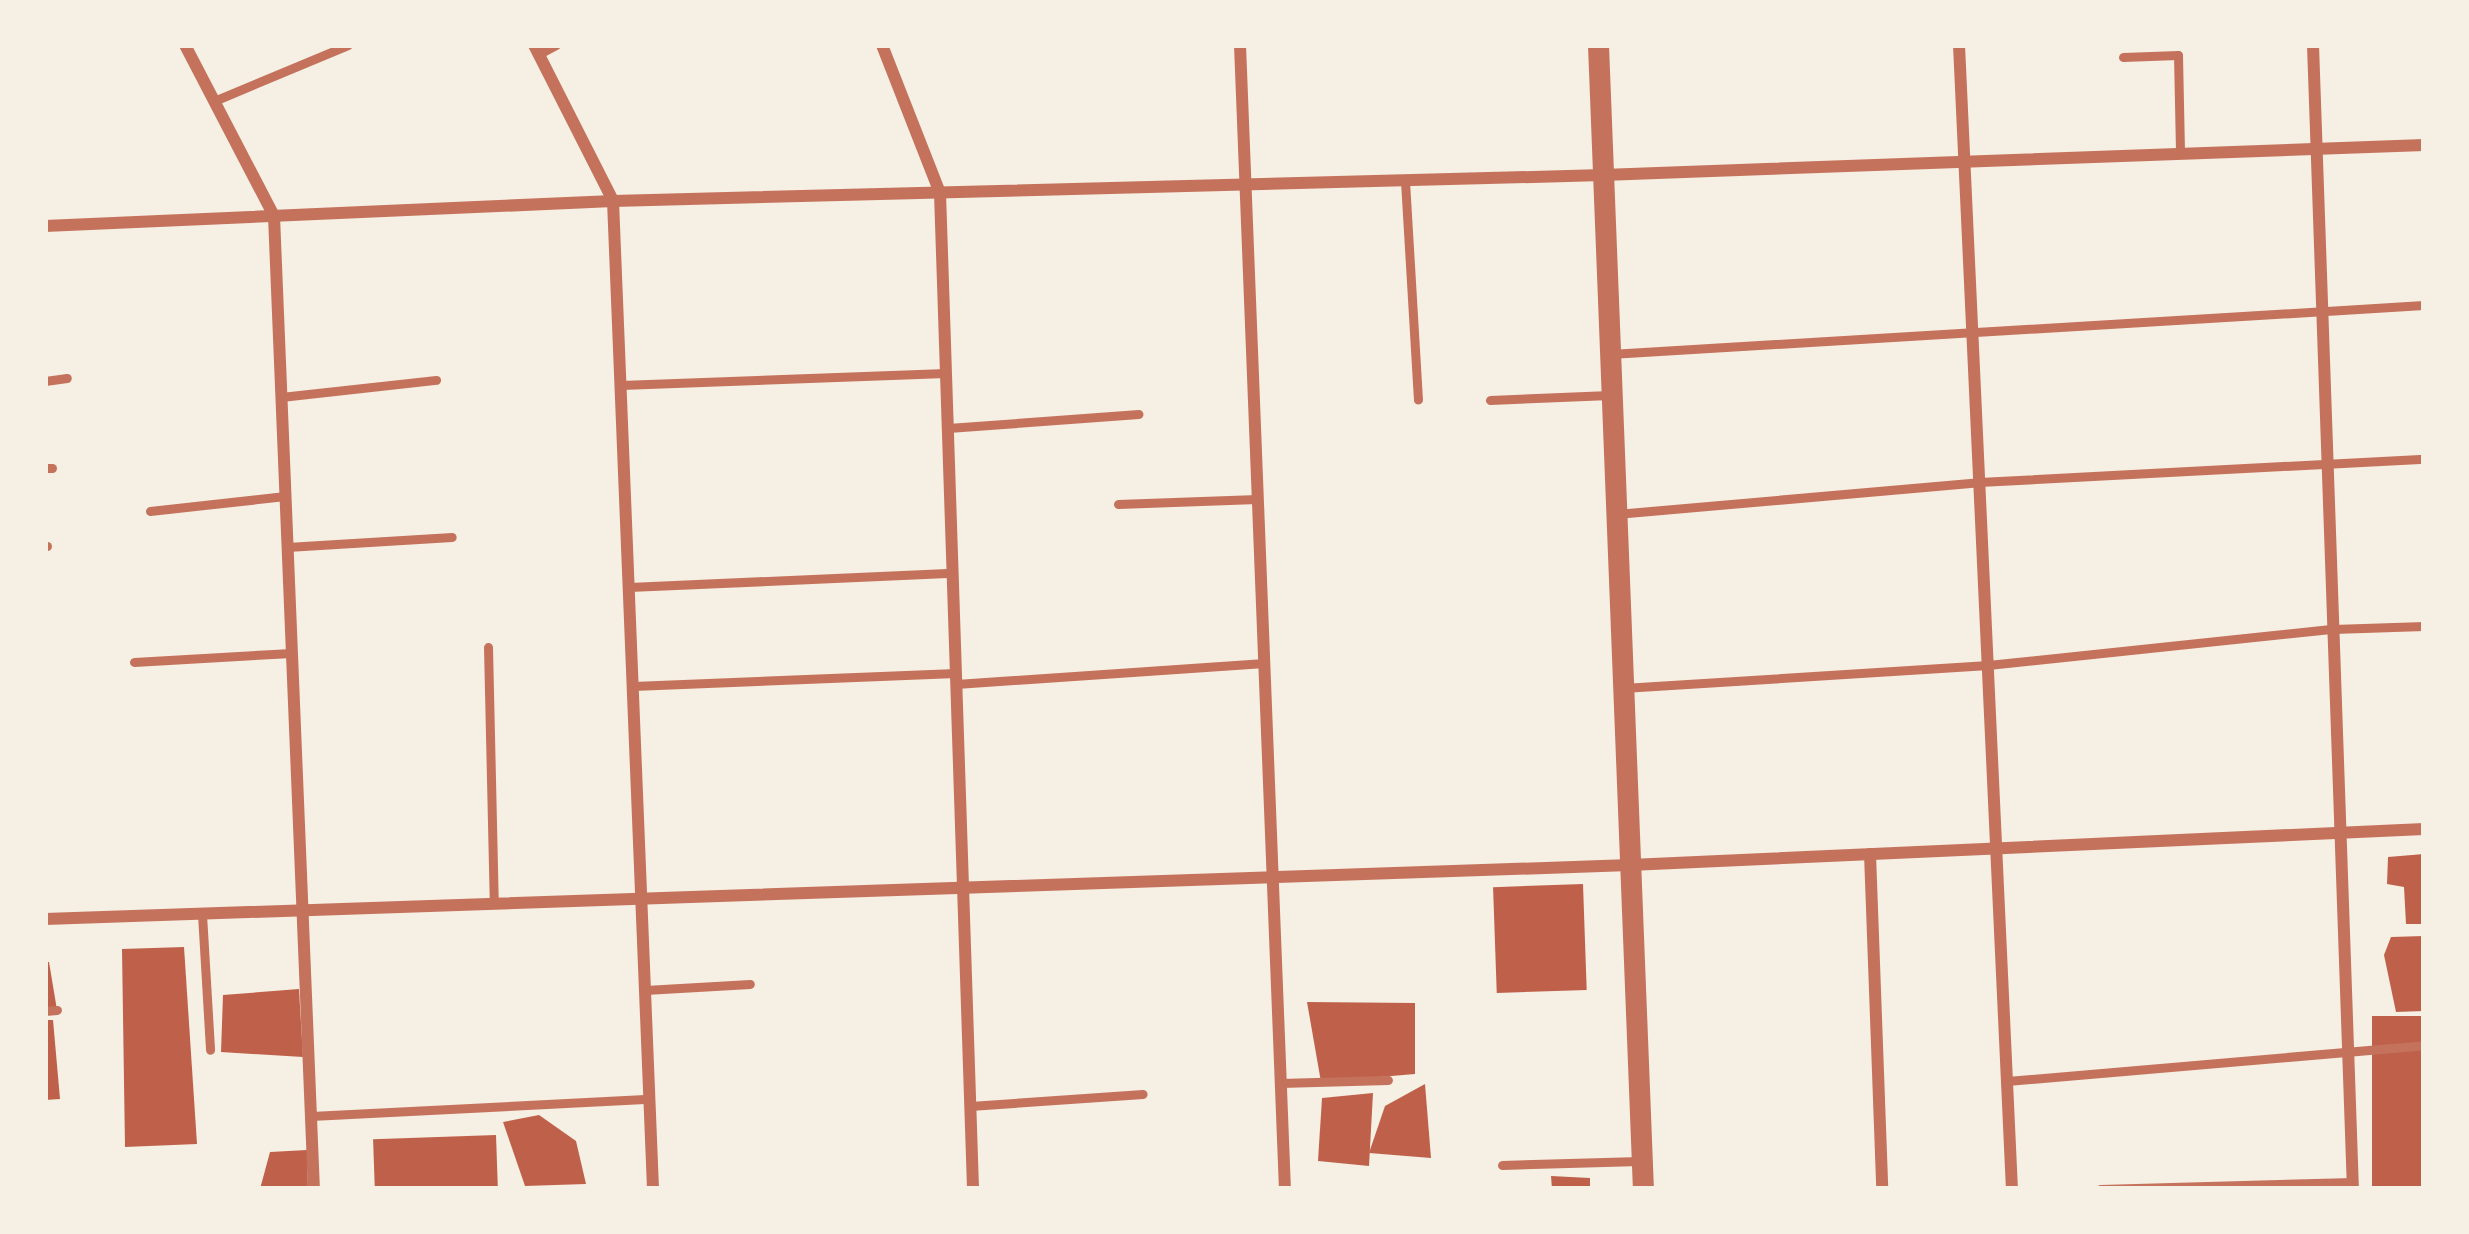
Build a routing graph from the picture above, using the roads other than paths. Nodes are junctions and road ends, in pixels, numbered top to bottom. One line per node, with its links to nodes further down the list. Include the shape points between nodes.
1 (184, 45): 11 (street)
2 (348, 45): 11 (lane)
3 (556, 45): 9 (lane)
4 (881, 45): 19 (street)
5 (1240, 45): 18 (street)
6 (1598, 45): 16 (street)
7 (1960, 45): 15 (street)
8 (2312, 45): 13 (street)
9 (536, 49): 20 (street)
10 (2123, 57): 14 (lane, via 2178,55)
11 (214, 101): 21 (street)
12 (2424, 145): 13 (street)
13 (2316, 149): 14 (street); 24 (street)
14 (2180, 154): 15 (street)
15 (1965, 162): 16 (street); 25 (street)
16 (1604, 175): 17 (street); 26 (street)
17 (1405, 181): 18 (street); 34 (lane)
18 (1245, 185): 19 (street); 42 (street)
19 (940, 193): 20 (street); 27 (street)
20 (613, 201): 21 (street); 31 (street)
21 (274, 217): 22 (street); 33 (street)
22 (45, 226)
23 (2424, 304): 24 (lane)
24 (2322, 307): 25 (lane); 39 (street)
25 (1973, 332): 26 (lane); 40 (street)
26 (1610, 354): 32 (street)
27 (946, 373): 31 (lane); 37 (street)
28 (67, 378): 30 (lane)
29 (436, 380): 33 (lane)
30 (45, 381)
31 (621, 385): 49 (street)
32 (1612, 395): 35 (lane); 45 (street)
33 (281, 397): 41 (street)
34 (1418, 400)
35 (1490, 400)
36 (1138, 414): 37 (lane)
37 (948, 428): 48 (street)
38 (2424, 459): 39 (lane)
39 (2327, 462): 40 (lane); 51 (street)
40 (1979, 482): 45 (lane); 56 (street)
41 (285, 496): 44 (lane); 47 (street)
42 (1257, 499): 43 (lane); 55 (street)
43 (1118, 504)
44 (150, 511)
45 (1616, 514): 59 (street)
46 (452, 537): 47 (lane)
47 (287, 547): 53 (street)
48 (952, 573): 49 (lane); 57 (street)
49 (629, 587): 58 (street)
50 (2424, 626): 51 (lane)
51 (2333, 629): 56 (lane); 61 (street)
52 (488, 647): 68 (lane)
53 (292, 653): 54 (lane); 69 (street)
54 (134, 662)
55 (1264, 663): 57 (lane); 65 (street)
56 (1988, 665): 59 (lane); 62 (street)
57 (956, 678): 58 (lane); 66 (street)
58 (633, 686): 67 (street)
59 (1623, 688): 64 (street)
60 (2424, 829): 61 (street)
61 (2340, 832): 62 (street); 75 (street)
62 (1996, 848): 63 (street); 78 (street)
63 (1870, 854): 64 (street); 92 (street)
64 (1630, 865): 65 (street); 84 (street)
65 (1272, 877): 66 (street); 79 (street)
66 (963, 887): 67 (street); 82 (street)
67 (642, 899): 68 (street); 73 (street)
68 (494, 904): 69 (street)
69 (303, 910): 70 (street); 83 (street)
70 (202, 914): 71 (street); 76 (lane)
71 (45, 920)
72 (750, 984): 73 (lane)
73 (645, 990): 81 (street)
74 (2424, 1045): 75 (lane)
75 (2348, 1049): 78 (lane); 86 (street)
76 (210, 1050)
77 (1388, 1080): 79 (lane)
78 (2007, 1081): 93 (street)
79 (1280, 1083): 90 (street)
80 (1143, 1094): 82 (lane)
81 (650, 1099): 83 (lane); 88 (street)
82 (970, 1106): 89 (street)
83 (311, 1116): 87 (street)
84 (1642, 1161): 85 (lane); 91 (street)
85 (1502, 1165)
86 (2353, 1185): 94 (lane)
87 (314, 1189)
88 (653, 1189)
89 (973, 1189)
90 (1285, 1189)
91 (1642, 1189)
92 (1882, 1189)
93 (2012, 1189)
94 (2100, 1189)

